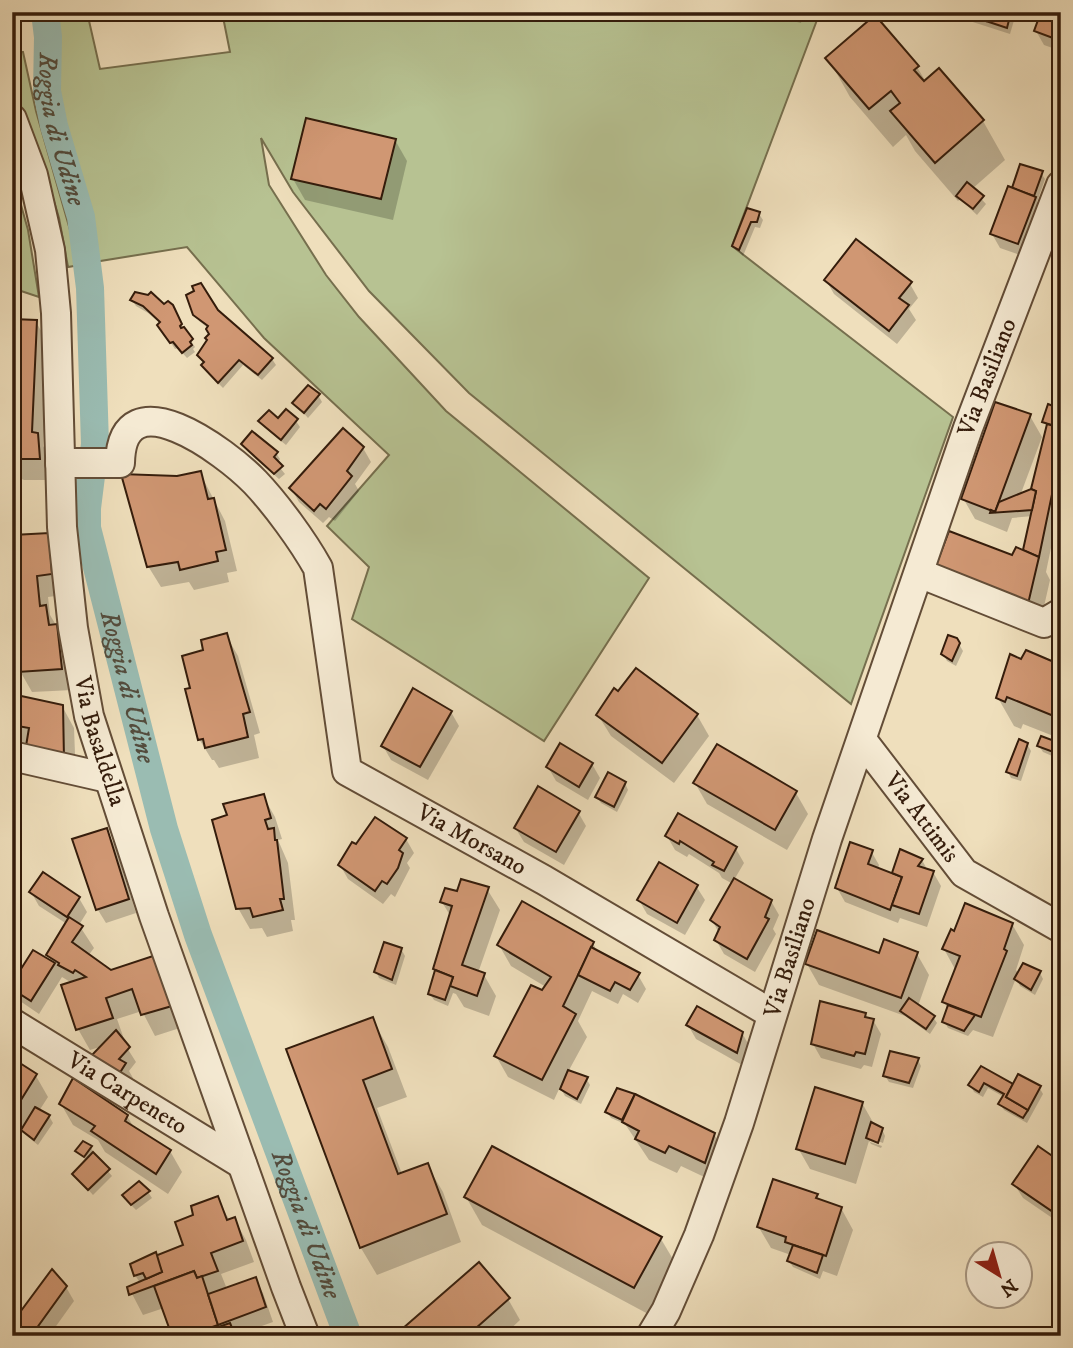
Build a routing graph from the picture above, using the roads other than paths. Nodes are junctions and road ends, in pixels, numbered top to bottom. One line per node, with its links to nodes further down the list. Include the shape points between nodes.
1 (12, 119): 3 (street, Via Basaldella, via 33,175 50,250)
2 (1061, 185): 4 (street, Via Basiliano, via 968,428)
3 (70, 463): 8 (street, Via Basaldella, via 62,527 74,628 89,716); 10 (street, Via Morsano, via 120,463 120,447 127,433 137,423 150,421 185,431 216,450 255,482 318,568 347,771)
4 (919, 573): 5 (street, via 1044,623); 6 (street, Via Basiliano)
5 (1061, 613)
6 (862, 740): 9 (street, Via Attimis, via 964,873); 10 (street, Via Basiliano)
7 (12, 756): 8 (street)
8 (108, 778): 12 (street, Via Basaldella)
9 (1061, 928)
10 (772, 1014): 14 (street, Via Basiliano, via 699,1235)
11 (12, 1023): 12 (street, Via Carpeneto)
12 (242, 1164): 13 (street, Via Basaldella)
13 (305, 1336)
14 (651, 1336)

